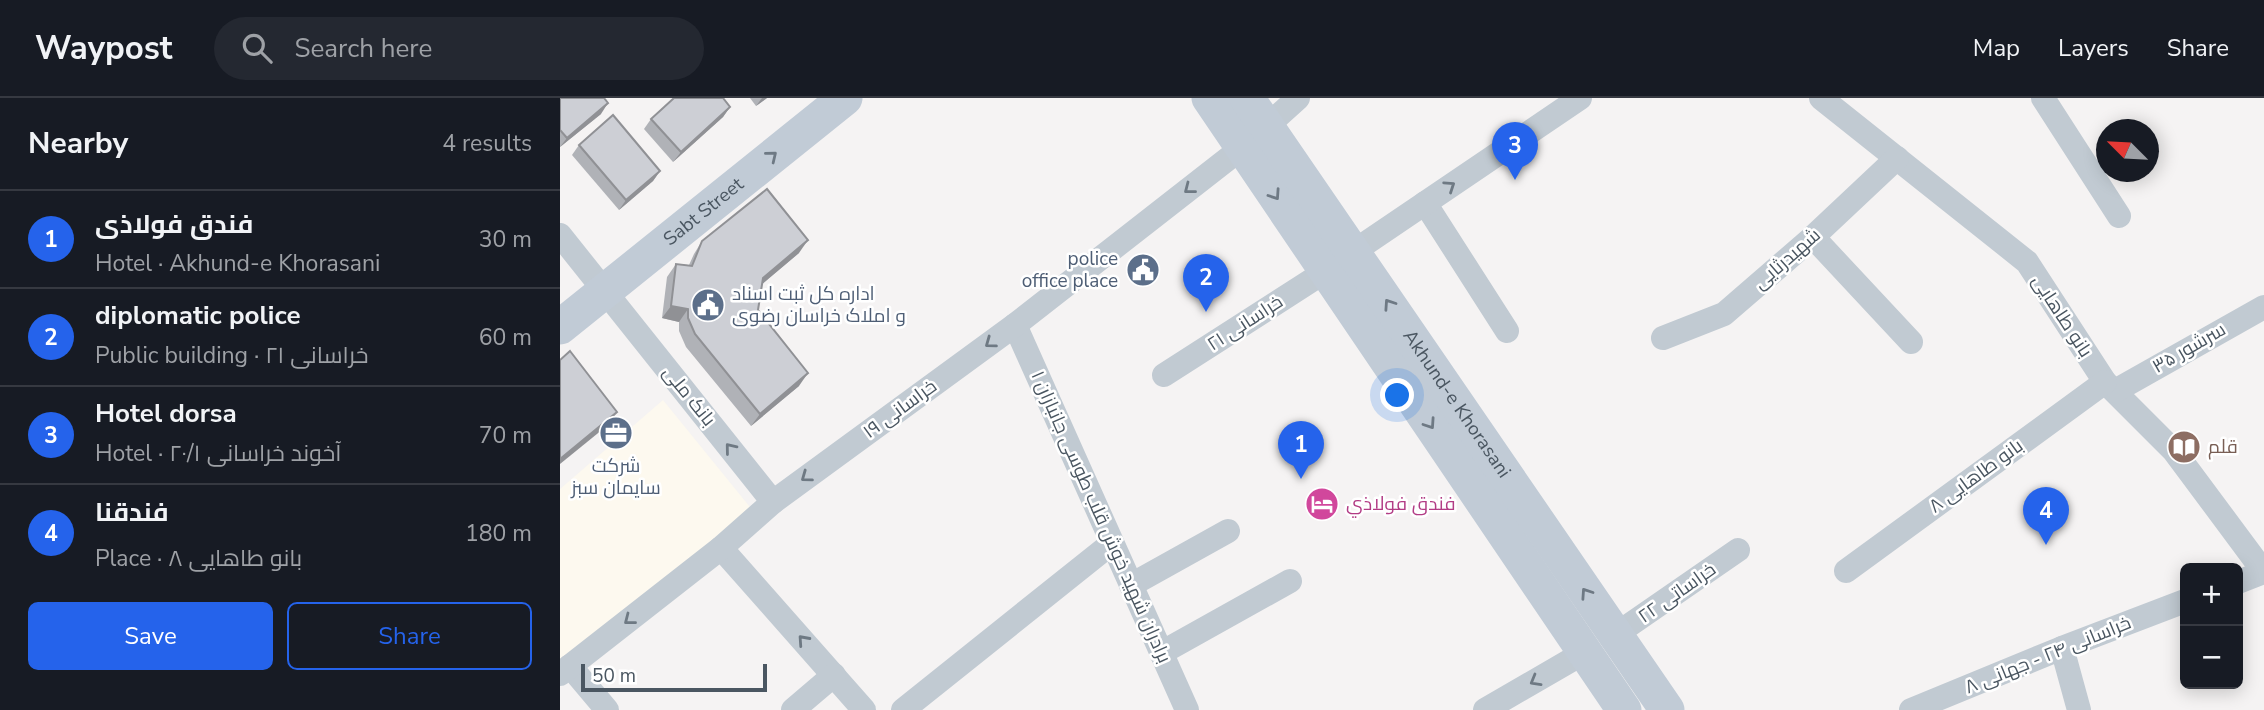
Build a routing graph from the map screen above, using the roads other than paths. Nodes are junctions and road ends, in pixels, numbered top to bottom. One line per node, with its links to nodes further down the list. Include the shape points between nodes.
1 (845, 98): 14 (street, Sabt Street, one-way to 1)
2 (1209, 98): 7 (street, Akhund-e Khorasani)
3 (1298, 98): 7 (street, خراسانی ۱۹)
4 (1580, 98): 9 (street, خراسانی ۲۱, one-way to 4)
5 (1821, 98): 8 (street, بانو طاهایی)
6 (2043, 98): 10 (street)
7 (1252, 124): 13 (street, Akhund-e Khorasani); 16 (street, خراسانی ۱۹, one-way to 16)
8 (1897, 159): 12 (street, شهیدرثایی); 22 (street, بانو طاهایی, via 2027,262)
9 (1425, 203): 13 (street, خراسانی ۲۱); 18 (street)
10 (2119, 216)
11 (560, 235): 14 (street, بانک ملی)
12 (1813, 237): 19 (street, شهیدرثایی, via 1724,314); 20 (street)
13 (1340, 261): 21 (street, خراسانی ۲۱); 34 (street, Akhund-e Khorasani, one-way to 13); 36 (street, Akhund-e Khorasani, one-way to 36)
14 (604, 290): 17 (street, Sabt Street); 23 (street, بانک ملی, one-way to 14)
15 (2264, 307): 22 (street, سرشور ۳۵)
16 (1015, 325): 23 (street, خراسانی ۱۹, one-way to 23); 25 (street, برادران شهید خوش قلب طوسی جانبازان ۱)
17 (560, 327)
18 (1507, 331)
19 (1663, 338)
20 (1911, 342)
21 (1164, 375)
22 (2110, 386): 28 (street, بانو طاهایی ۸); 29 (street, بانو طاهایی, via 2175,451)
23 (773, 502): 26 (street, خراسانی ۱۹)
24 (1227, 531): 32 (street)
25 (1112, 543): 32 (street, برادران شهید خوش قلب طوسی جانبازان ۱); 43 (street)
26 (721, 548): 38 (street, خراسانی ۱۹, one-way to 38); 39 (street, one-way to 26)
27 (1738, 550): 34 (street, خراساتی ۲۲)
28 (1846, 571)
29 (2264, 572): 30 (street)
30 (2243, 580)
31 (1290, 581): 37 (street)
32 (1131, 585): 37 (street, برادران شهید خوش قلب طوسی جانبازان ۱)
33 (2180, 603): 35 (street, خراسانی ۲۴ - جهانی ۸)
34 (1615, 635): 47 (street, Akhund-e Khorasani)
35 (2062, 648): 48 (street, خراسانی ۲۴ - جهانی ۸); 49 (street)
36 (1585, 652): 45 (street, one-way to 45); 46 (street, Akhund-e Khorasani)
37 (1161, 653): 44 (street, برادران شهید خوش قلب طوسی جانبازان ۱)
38 (565, 670): 40 (street)
39 (834, 675): 41 (street); 42 (street)
40 (607, 710)
41 (793, 710)
42 (864, 710)
43 (903, 710)
44 (1187, 710)
45 (1485, 710)
46 (1624, 710)
47 (1667, 710)
48 (1911, 710)
49 (2079, 710)

